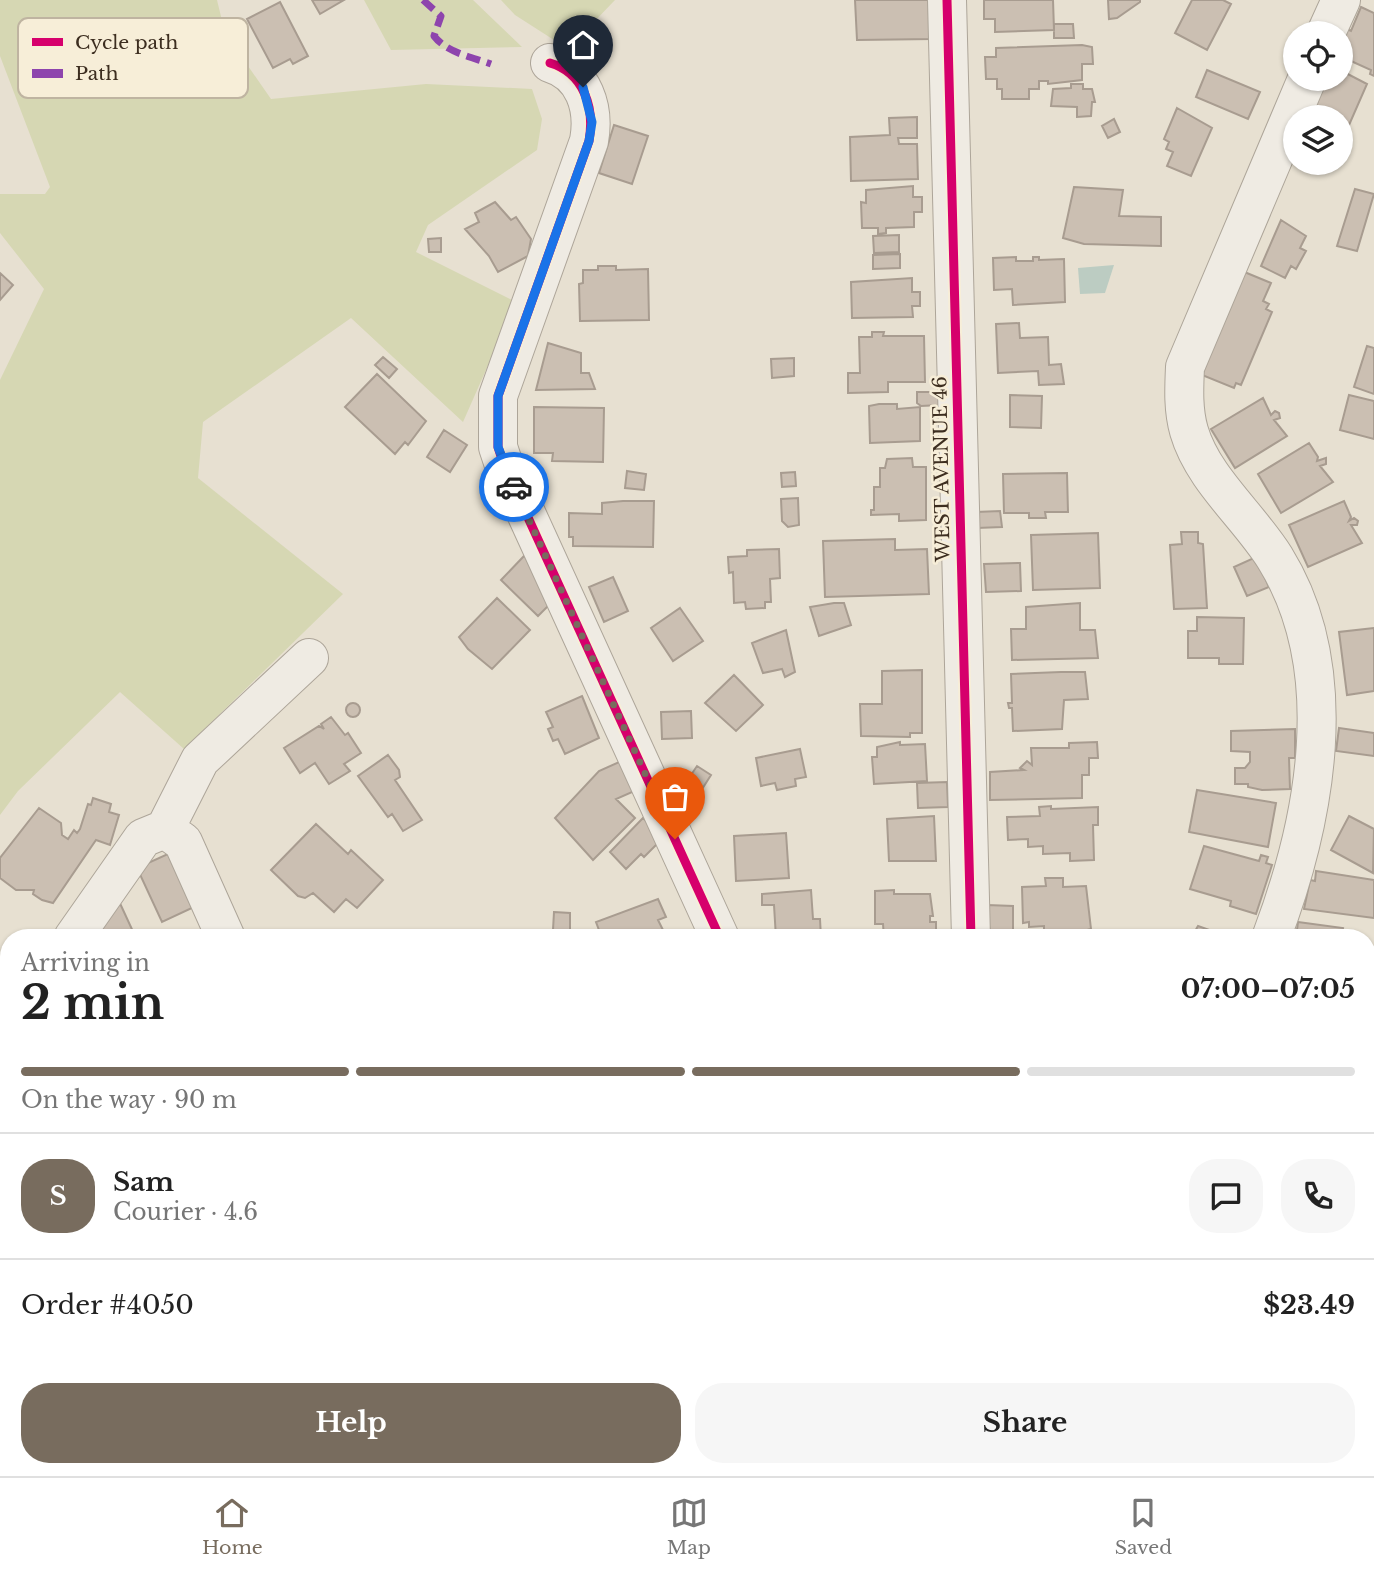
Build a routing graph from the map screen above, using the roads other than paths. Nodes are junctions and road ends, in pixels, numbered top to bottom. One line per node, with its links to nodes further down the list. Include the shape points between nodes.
1 (947, 0): 11 (street, WEST AVENUE 46)
2 (1340, 0): 3 (street)
3 (1331, 21)
4 (550, 63): 10 (street, via 564,67 583,87 592,122 498,396 498,447)
5 (1302, 91): 12 (street, via 1185,368 1189,431 1204,465 1250,520 1276,561 1299,611 1311,658 1314,762 1303,835)
6 (309, 658): 7 (street, via 200,760)
7 (165, 829): 8 (street, via 143,838); 9 (street, via 183,842)
8 (80, 929)
9 (222, 929)
10 (716, 929)
11 (971, 929)
12 (1274, 929)

